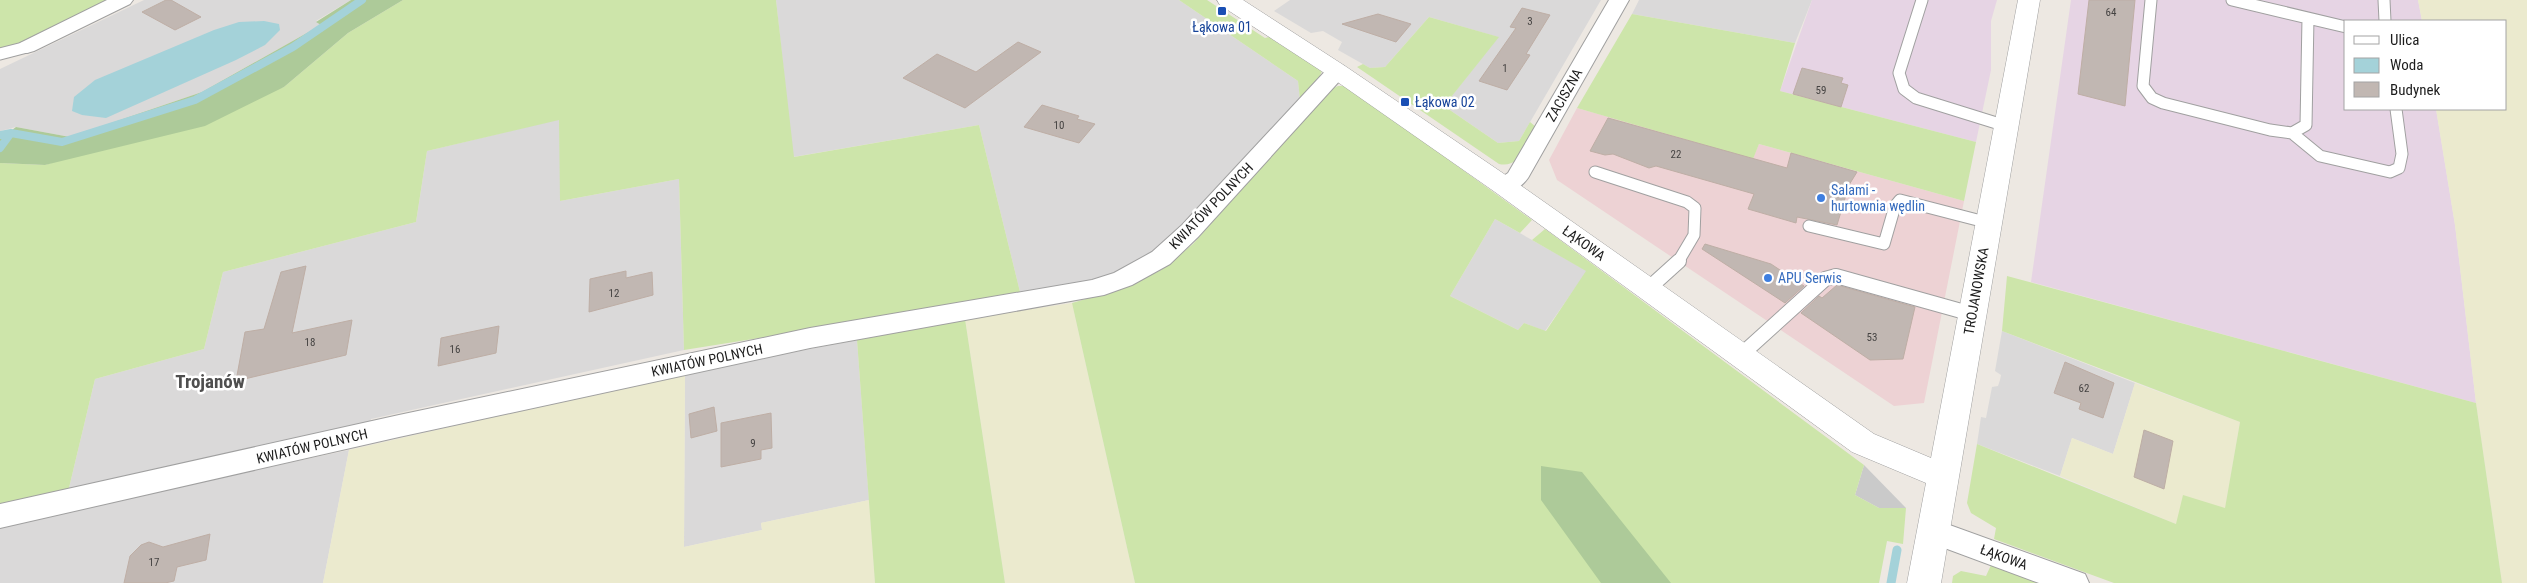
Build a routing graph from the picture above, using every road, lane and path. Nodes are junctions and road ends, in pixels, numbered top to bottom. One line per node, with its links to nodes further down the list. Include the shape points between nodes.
1 (123, 0): 12 (street)
2 (1228, 0): 14 (street, ŁĄKOWA)
3 (1619, 0): 19 (street, ZACISZNA, via 1516,178)
4 (1922, 0): 16 (lane, via 1899,73 1904,89 1916,98)
5 (2028, 0): 16 (street, TROJANOWSKA)
6 (2150, 0): 17 (lane, via 2143,86 2152,98)
7 (2232, 0): 9 (lane)
8 (2384, 0): 10 (lane)
9 (2308, 18): 11 (lane); 17 (lane, via 2306,125)
10 (2385, 20)
11 (2344, 27)
12 (27, 47): 13 (lane)
13 (0, 54)
14 (1337, 70): 19 (street, ŁĄKOWA); 26 (street, KWIATÓW POLNYCH, via 1190,231 1166,253 1123,279 1095,289 810,338)
15 (2396, 110): 17 (lane, via 2402,154 2399,168 2390,172 2320,156)
16 (2006, 126): 20 (street, TROJANOWSKA)
17 (2292, 133)
18 (1595, 172): 22 (lane, via 1687,202 1695,208 1694,239 1659,281)
19 (1504, 186): 22 (street, ŁĄKOWA)
20 (1989, 223): 21 (lane, via 1900,200 1895,206 1884,244); 23 (street, TROJANOWSKA)
21 (1809, 226)
22 (1648, 289): 24 (street, ŁĄKOWA)
23 (1972, 314): 24 (lane, via 1836,276 1825,279); 25 (street, TROJANOWSKA)
24 (1741, 355): 25 (street, ŁĄKOWA, via 1863,443)
25 (1943, 477): 27 (street, TROJANOWSKA)
26 (0, 516)
27 (1934, 531): 28 (street, TROJANOWSKA); 29 (street, ŁĄKOWA)
28 (1924, 583)
29 (2074, 583)

